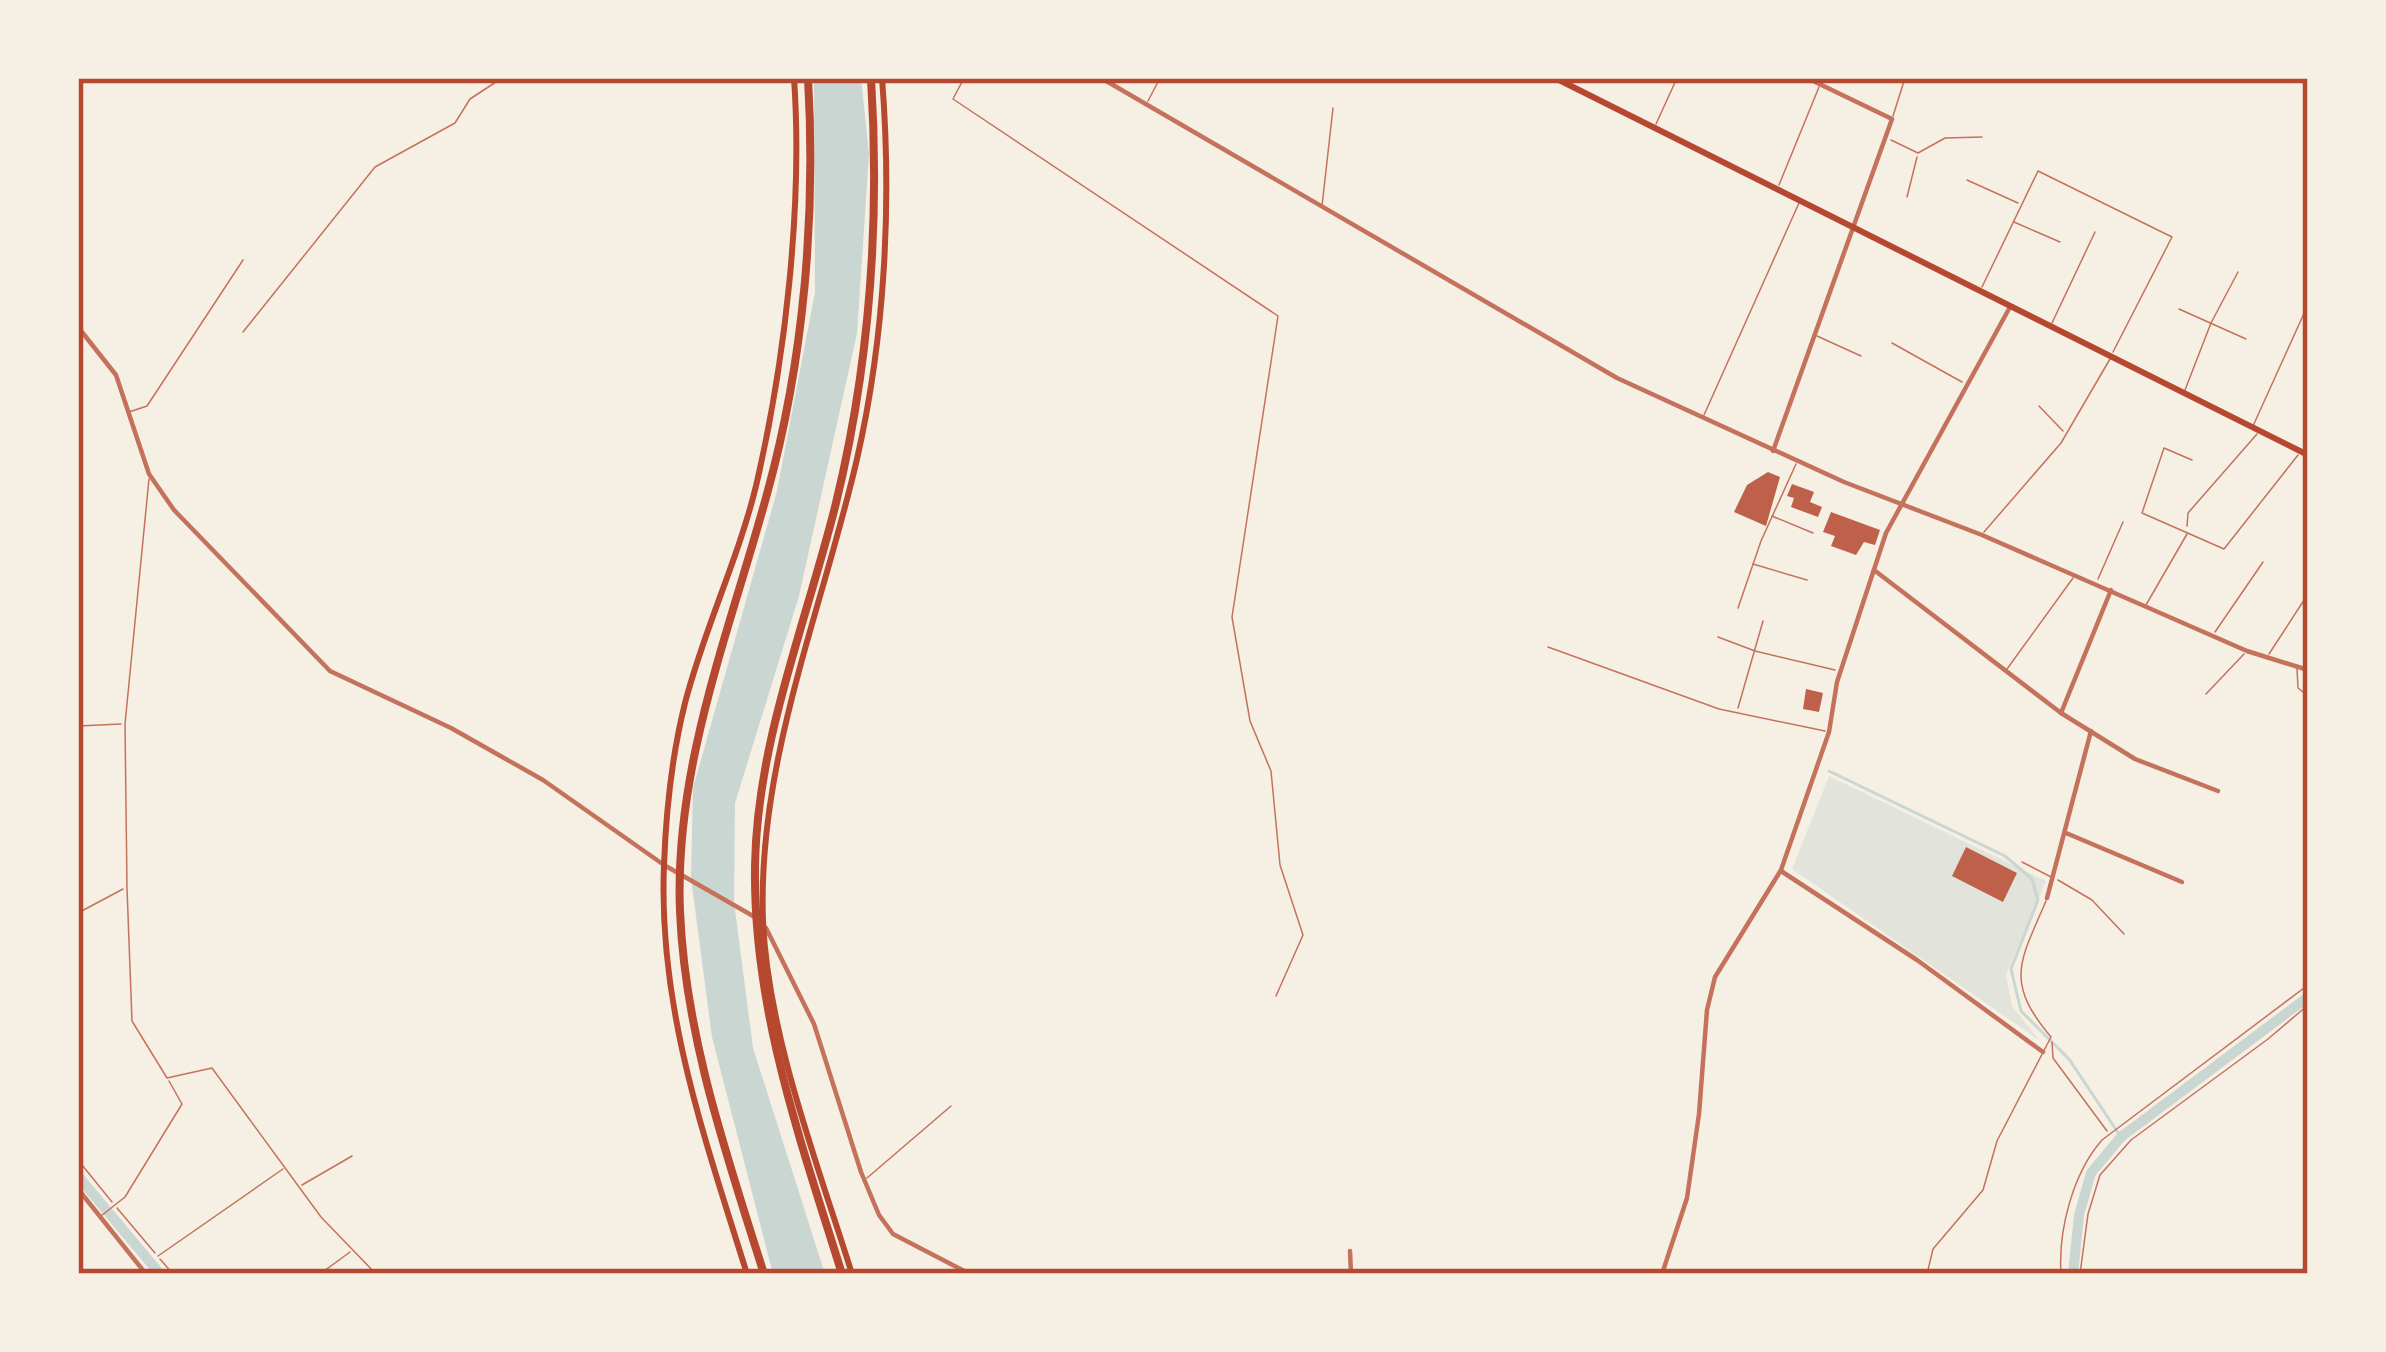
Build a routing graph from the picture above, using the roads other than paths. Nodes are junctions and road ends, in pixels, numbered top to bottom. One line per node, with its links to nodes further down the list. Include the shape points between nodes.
1 (502, 78): 41 (lane, via 470,99 455,123 375,166)
2 (794, 78): 97 (main road, via 794,199 779,359 756,485 686,700)
3 (808, 78): 130 (highway, via 811,199 795,362 768,490 705,704 686,809 680,909 700,1058)
4 (871, 78): 131 (highway, via 875,213 860,387 765,766 755,865 756,952 771,1039)
5 (882, 78): 104 (main road, via 883,273 868,391 783,736)
6 (964, 78): 107 (lane, via 953,99 1278,316 1232,617 1250,722 1271,770 1280,866 1303,935)
7 (1101, 78): 15 (street)
8 (1160, 78): 15 (lane)
9 (1555, 78): 14 (main road)
10 (1677, 78): 18 (lane)
11 (1807, 78): 13 (street)
12 (1905, 78): 17 (lane)
13 (1821, 81): 17 (street); 23 (lane)
14 (1573, 82): 18 (main road)
15 (1147, 104): 27 (street)
16 (1333, 108): 27 (lane)
17 (1892, 119): 20 (street)
18 (1655, 127): 23 (main road)
19 (1982, 136): 21 (lane, via 1945,138)
20 (1885, 137): 21 (lane); 29 (street)
21 (1918, 153): 24 (lane)
22 (1966, 180): 26 (lane)
23 (1777, 189): 25 (main road)
24 (1907, 197)
25 (1800, 200): 29 (main road); 51 (lane)
26 (2022, 205): 28 (lane); 46 (lane, via 2038,171 2172,237)
27 (1322, 206): 51 (street)
28 (2014, 221): 31 (lane); 34 (lane)
29 (1851, 226): 34 (main road); 42 (street)
30 (2095, 232): 39 (lane)
31 (2060, 242)
32 (244, 260): 50 (lane, via 147,406)
33 (2238, 272): 38 (lane)
34 (1979, 292): 35 (main road)
35 (2010, 307): 39 (main road); 47 (street)
36 (2179, 309): 38 (lane)
37 (2306, 309): 52 (lane)
38 (2211, 323): 43 (lane); 48 (lane)
39 (2050, 326): 46 (main road)
40 (78, 327): 50 (street, via 116,375)
41 (243, 332)
42 (1814, 334): 45 (lane); 54 (street)
43 (2246, 339)
44 (1892, 343): 47 (lane)
45 (1862, 356)
46 (2111, 357): 48 (main road); 53 (lane)
47 (1967, 385): 59 (street)
48 (2184, 393): 52 (main road)
49 (2039, 406): 53 (lane)
50 (126, 412): 58 (street)
51 (1702, 420): 54 (street)
52 (2256, 429): 55 (main road); 62 (lane, via 2188,513)
53 (2066, 434): 64 (lane)
54 (1773, 451): 56 (street)
55 (2304, 453): 62 (lane, via 2224,549)
56 (1797, 460): 59 (street); 60 (lane)
57 (2192, 460): 62 (lane, via 2164,448 2142,513)
58 (149, 474): 90 (lane); 97 (street, via 330,671 543,780)
59 (1903, 502): 64 (street); 67 (street)
60 (1772, 516): 63 (lane); 66 (lane)
61 (2123, 523): 70 (lane)
62 (2187, 530): 73 (lane)
63 (1814, 532)
64 (1982, 535): 68 (street)
65 (2263, 562): 76 (lane)
66 (1753, 564): 69 (lane); 74 (lane)
67 (1874, 570): 83 (street); 85 (street)
68 (2075, 575): 70 (street); 83 (lane)
69 (1807, 580)
70 (2096, 584): 71 (street)
71 (2110, 590): 73 (street); 89 (street)
72 (2308, 594): 81 (lane)
73 (2146, 605): 76 (street)
74 (1738, 608)
75 (1763, 621): 79 (lane)
76 (2213, 635): 80 (street)
77 (1718, 638): 79 (lane)
78 (1548, 647): 88 (lane)
79 (1755, 651): 85 (lane); 88 (lane)
80 (2247, 651): 81 (street); 86 (lane)
81 (2266, 658): 82 (street)
82 (2297, 668): 84 (street); 87 (lane, via 2298,688)
83 (2005, 670): 89 (street)
84 (2308, 670)
85 (1841, 671): 93 (street)
86 (2206, 694)
87 (2308, 696)
88 (1737, 711): 93 (lane)
89 (2061, 713): 92 (street)
90 (125, 724): 91 (lane); 101 (lane)
91 (78, 726)
92 (2091, 731): 94 (street, via 2135,759); 95 (street)
93 (1829, 732): 98 (street)
94 (2218, 791)
95 (2065, 833): 99 (street); 100 (street)
96 (2022, 862): 99 (lane)
97 (664, 865): 104 (street); 129 (main road, via 682,1062)
98 (1780, 870): 110 (street); 135 (street, via 1715,977 1687,1198)
99 (2054, 878): 102 (street); 105 (lane, via 2092,900)
100 (2182, 882)
101 (127, 887): 103 (lane); 111 (lane, via 132,1022)
102 (2047, 898): 109 (lane, via 2019,964 2027,1009)
103 (78, 913)
104 (763, 922): 117 (street, via 814,1024); 132 (main road, via 795,1090)
105 (2124, 934)
106 (2308, 986): 113 (lane)
107 (1276, 996)
108 (2308, 1005): 138 (lane, via 2131,1140 2100,1175)
109 (2051, 1037): 110 (lane); 113 (lane, via 2054,1058)
110 (2043, 1052): 136 (lane, via 1997,1141 1983,1190 1933,1249)
111 (167, 1078): 116 (lane, via 212,1068); 120 (lane, via 182,1103)
112 (951, 1106): 117 (lane)
113 (2109, 1134): 137 (lane, via 2089,1154 2070,1203)
114 (352, 1156): 118 (lane)
115 (78, 1160): 120 (lane)
116 (285, 1168): 118 (lane); 124 (lane)
117 (864, 1180): 133 (street, via 893,1234)
118 (299, 1187): 122 (lane)
119 (78, 1189): 121 (street)
120 (114, 1206): 121 (lane); 124 (lane)
121 (100, 1216): 125 (street)
122 (353, 1250): 127 (lane); 128 (lane)
123 (1350, 1251): 134 (street)
124 (158, 1256): 126 (lane)
125 (146, 1274)
126 (173, 1274)
127 (320, 1274)
128 (376, 1274)
129 (747, 1274)
130 (764, 1274)
131 (842, 1274)
132 (852, 1274)
133 (970, 1274)
134 (1351, 1274)
135 (1662, 1274)
136 (1927, 1274)
137 (2061, 1274)
138 (2080, 1274)

